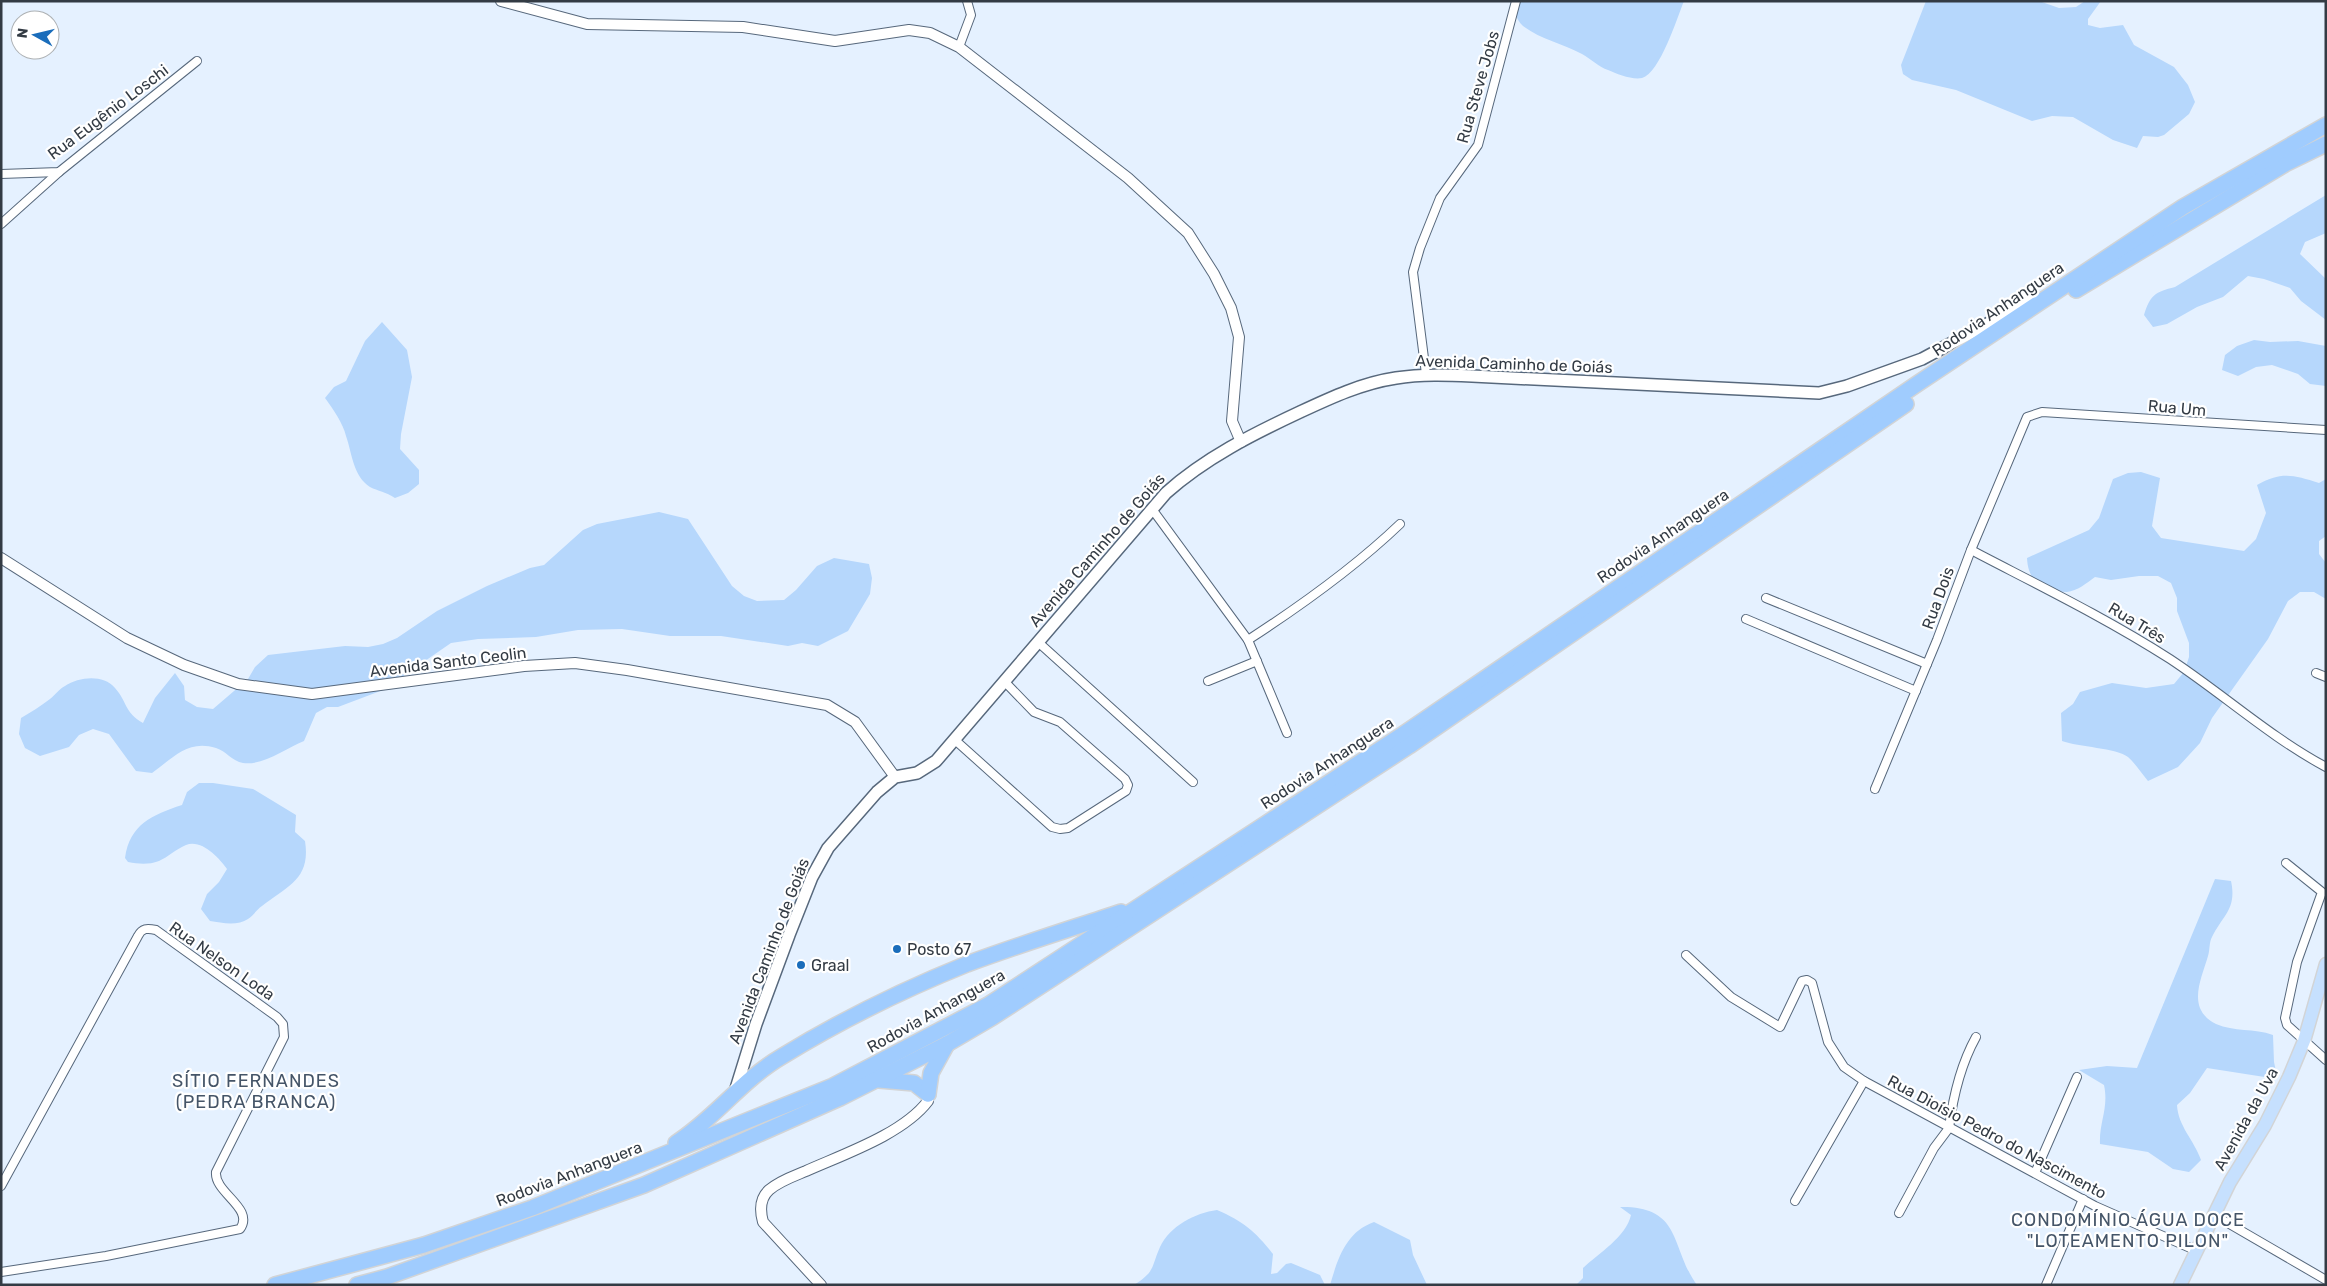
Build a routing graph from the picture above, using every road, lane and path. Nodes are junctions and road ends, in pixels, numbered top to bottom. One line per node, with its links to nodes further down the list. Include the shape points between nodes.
1 (501, 1): 4 (street, via 587,24 743,26 835,41 909,30 930,33)
2 (967, 1): 4 (street, via 971,15)
3 (1516, 1): 12 (street, Rua Steve Jobs, via 1478,145 1440,198 1413,272)
4 (959, 47): 15 (street, via 1128,178 1188,233 1231,308 1239,337 1232,421)
5 (198, 61): 8 (street, Rua Eugênio Loschi)
6 (2326, 125): 11 (highway, Rodovia Anhanguera, via 2183,207)
7 (2326, 144): 43 (highway, Rodovia Anhanguera, via 2285,164 2093,279 1409,746)
8 (59, 172): 9 (street, Rua Eugênio Loschi); 10 (street)
9 (1, 174)
10 (1, 224)
11 (2086, 271): 12 (main road, Avenida Caminho de Goiás, via 1922,359 1819,393); 38 (highway, Rodovia Anhanguera, via 1402,735)
12 (1426, 374): 15 (main road, Avenida Caminho de Goiás, via 1394,378 1344,392)
13 (2028, 417): 14 (street, Rua Um, via 2042,412); 18 (street, Rua Dois)
14 (2326, 430)
15 (1241, 442): 16 (main road, Avenida Caminho de Goiás, via 1180,481)
16 (1152, 509): 22 (street); 23 (main road, Avenida Caminho de Goiás)
17 (1400, 524): 22 (street, via 1366,556)
18 (1970, 550): 25 (street, Rua Dois); 33 (street, Rua Três, via 2107,621 2208,685 2278,738)
19 (1, 558): 34 (street, Avenida Santo Ceolin, via 127,638 184,665 238,684 312,694 524,666 575,664 627,670 827,705 855,722)
20 (1766, 598): 25 (street)
21 (1746, 619): 30 (street)
22 (1248, 640): 24 (street)
23 (1038, 642): 29 (main road, Avenida Caminho de Goiás); 35 (street)
24 (1257, 661): 28 (street); 31 (street)
25 (1927, 664): 30 (street, Rua Dois)
26 (2316, 673): 27 (street)
27 (2326, 677)
28 (1208, 681)
29 (1006, 682): 32 (main road, Avenida Caminho de Goiás); 32 (street, via 1034,712 1060,722 1126,779 1126,791 1068,828 1052,827)
30 (1916, 691): 36 (street, Rua Dois)
31 (1286, 733)
32 (955, 740): 34 (main road, Avenida Caminho de Goiás, via 936,761 917,773)
33 (2326, 767)
34 (895, 777): 49 (main road, Avenida Caminho de Goiás, via 877,792 828,848 812,877 756,1024)
35 (1194, 782)
36 (1875, 789)
37 (2286, 863): 42 (street, via 2322,892 2297,962 2285,1018 2287,1025)
38 (1142, 905): 49 (highway, via 968,964 920,984 780,1058); 51 (highway, Rodovia Anhanguera, via 963,1019 833,1086)
39 (1686, 955): 47 (street, Rua Dioísio Pedro do Nascimento, via 1731,997 1780,1027 1802,981 1812,983 1828,1042 1844,1067)
40 (2326, 964): 42 (main road, Avenida da Uva)
41 (1976, 1037): 50 (street, via 1951,1108)
42 (2304, 1041): 44 (street); 57 (main road, Avenida da Uva, via 2265,1125)
43 (947, 1044): 46 (highway, Rodovia Anhanguera); 48 (highway, via 931,1073)
44 (2326, 1060)
45 (2077, 1077): 52 (street)
46 (877, 1080): 48 (highway, via 914,1083); 62 (highway, Rodovia Anhanguera, via 644,1184)
47 (1864, 1081): 50 (street, Rua Dioísio Pedro do Nascimento); 55 (street)
48 (928, 1094): 63 (street, via 928,1101 914,1116 857,1148 780,1182 761,1200 763,1222)
49 (733, 1098): 51 (highway, via 694,1132)
50 (1949, 1128): 52 (street, Rua Dioísio Pedro do Nascimento); 56 (street, via 1934,1148)
51 (646, 1164): 61 (highway, Rodovia Anhanguera, via 424,1245)
52 (2035, 1173): 54 (street, Rua Dioísio Pedro do Nascimento)
53 (1, 1186): 59 (street, Rua Nelson Loda, via 143,930 152,929 283,1024 284,1037 216,1172 217,1182 243,1214 244,1222 240,1229 106,1256)
54 (2083, 1199): 58 (street, Rua Dioísio Pedro do Nascimento); 64 (street)
55 (1795, 1201)
56 (1899, 1213)
57 (2214, 1214): 58 (main road, Avenida da Uva); 60 (street)
58 (2196, 1251): 65 (main road, Avenida da Uva)
59 (1, 1272)
60 (2326, 1280)
61 (275, 1285)
62 (357, 1285)
63 (822, 1285)
64 (2046, 1285)
65 (2180, 1285)

